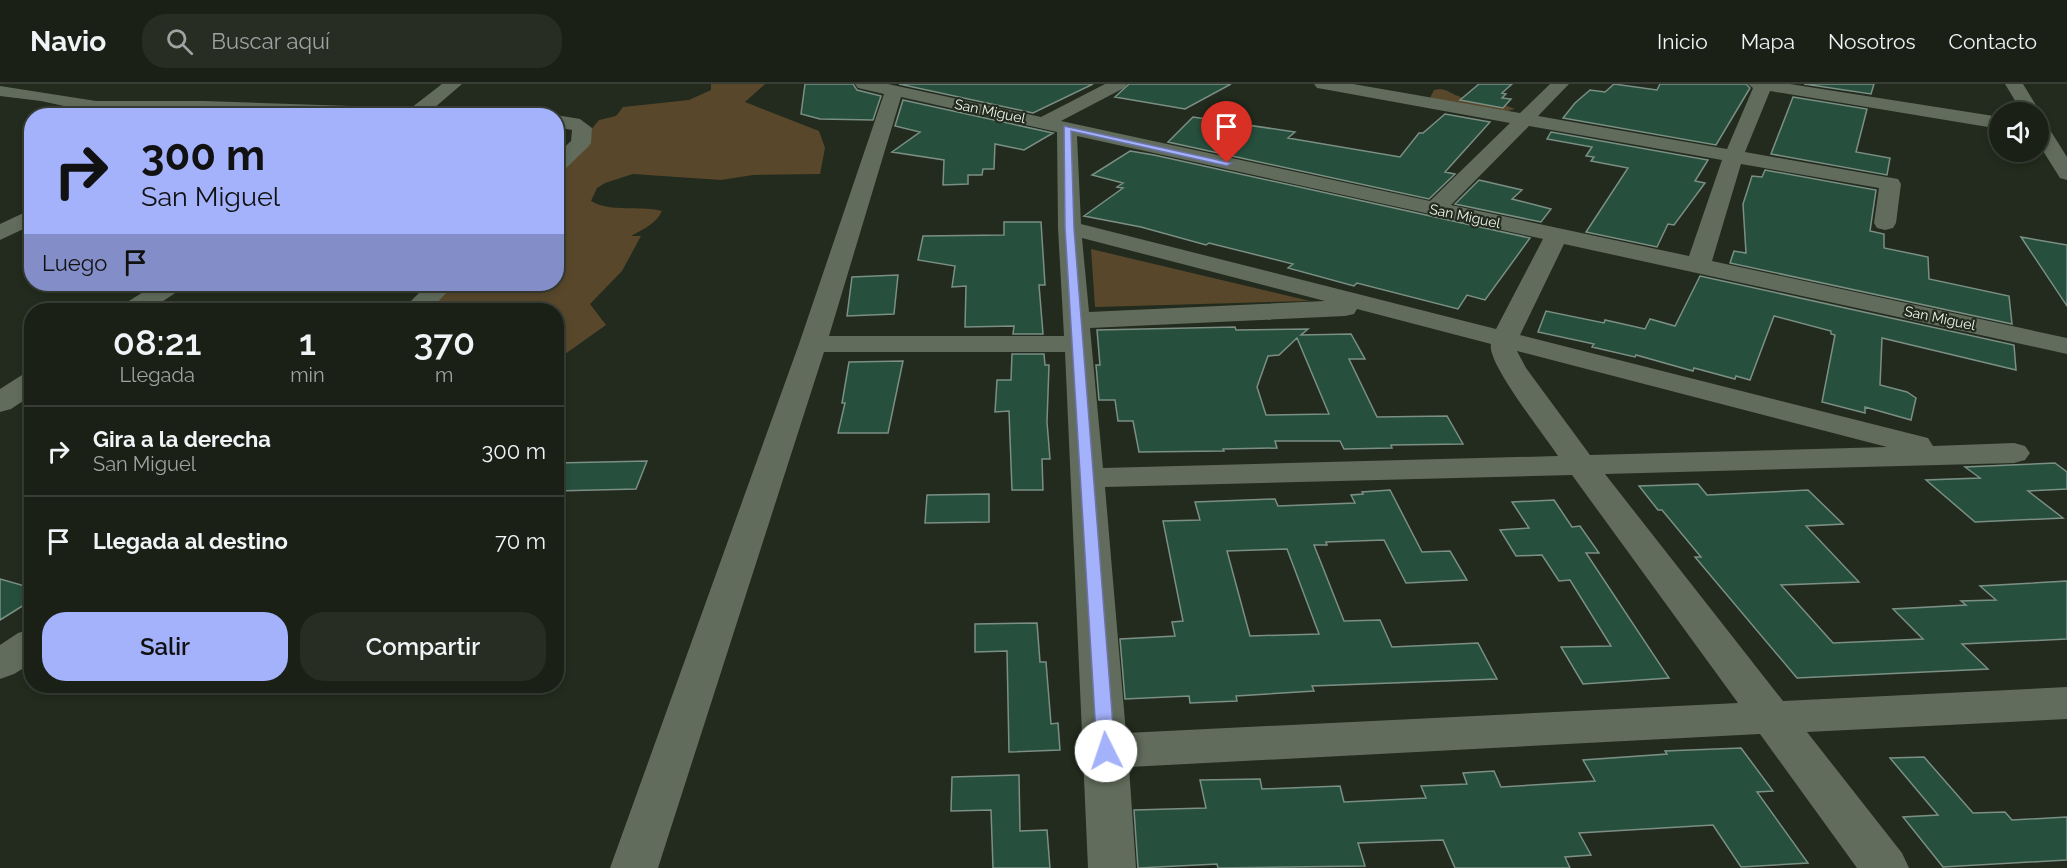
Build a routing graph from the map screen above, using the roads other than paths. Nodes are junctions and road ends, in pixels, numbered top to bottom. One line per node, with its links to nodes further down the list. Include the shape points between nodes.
1 (453, 84): 14 (street)
2 (1118, 84): 18 (street)
3 (1323, 84): 7 (street)
4 (1560, 84): 15 (street)
5 (1762, 84): 16 (street); 22 (street)
6 (2014, 84): 11 (street)
7 (1346, 86): 15 (street)
8 (879, 87): 18 (street, San Miguel); 39 (street)
9 (271, 89): 13 (street)
10 (0, 91): 12 (street)
11 (2024, 102)
12 (122, 108)
13 (235, 108)
14 (421, 108)
15 (1522, 120): 22 (street); 25 (street)
16 (1989, 121)
17 (564, 122): 23 (street, via 582,128 580,143)
18 (1055, 125): 25 (street, San Miguel); 28 (street)
19 (2049, 128): 20 (street)
20 (2067, 134)
21 (2049, 144): 24 (street)
22 (1734, 158): 27 (street, via 1890,184); 31 (street)
23 (564, 159)
24 (2067, 174)
25 (1434, 209): 30 (street, San Miguel)
26 (24, 220): 29 (street)
27 (1885, 223)
28 (1070, 228): 36 (street); 37 (street)
29 (0, 233)
30 (1556, 236): 31 (street, San Miguel); 38 (street)
31 (1698, 266): 40 (street, San Miguel)
32 (162, 291): 34 (street)
33 (435, 291): 35 (street)
34 (144, 303)
35 (422, 303)
36 (1380, 306): 37 (street); 38 (street)
37 (1078, 332): 39 (street); 46 (street)
38 (1507, 338): 44 (street); 45 (street, via 1503,351 1512,369)
39 (813, 344): 52 (street)
40 (2067, 346)
41 (19, 383): 42 (street)
42 (0, 403)
43 (2013, 453): 44 (street)
44 (1954, 454): 45 (street)
45 (1582, 466): 46 (street); 50 (street)
46 (1088, 478): 51 (street)
47 (24, 648): 48 (street)
48 (0, 664)
49 (2067, 703): 50 (street)
50 (1774, 719): 51 (street); 54 (street)
51 (1106, 751): 53 (street)
52 (634, 868)
53 (1112, 868)
54 (1885, 868)

